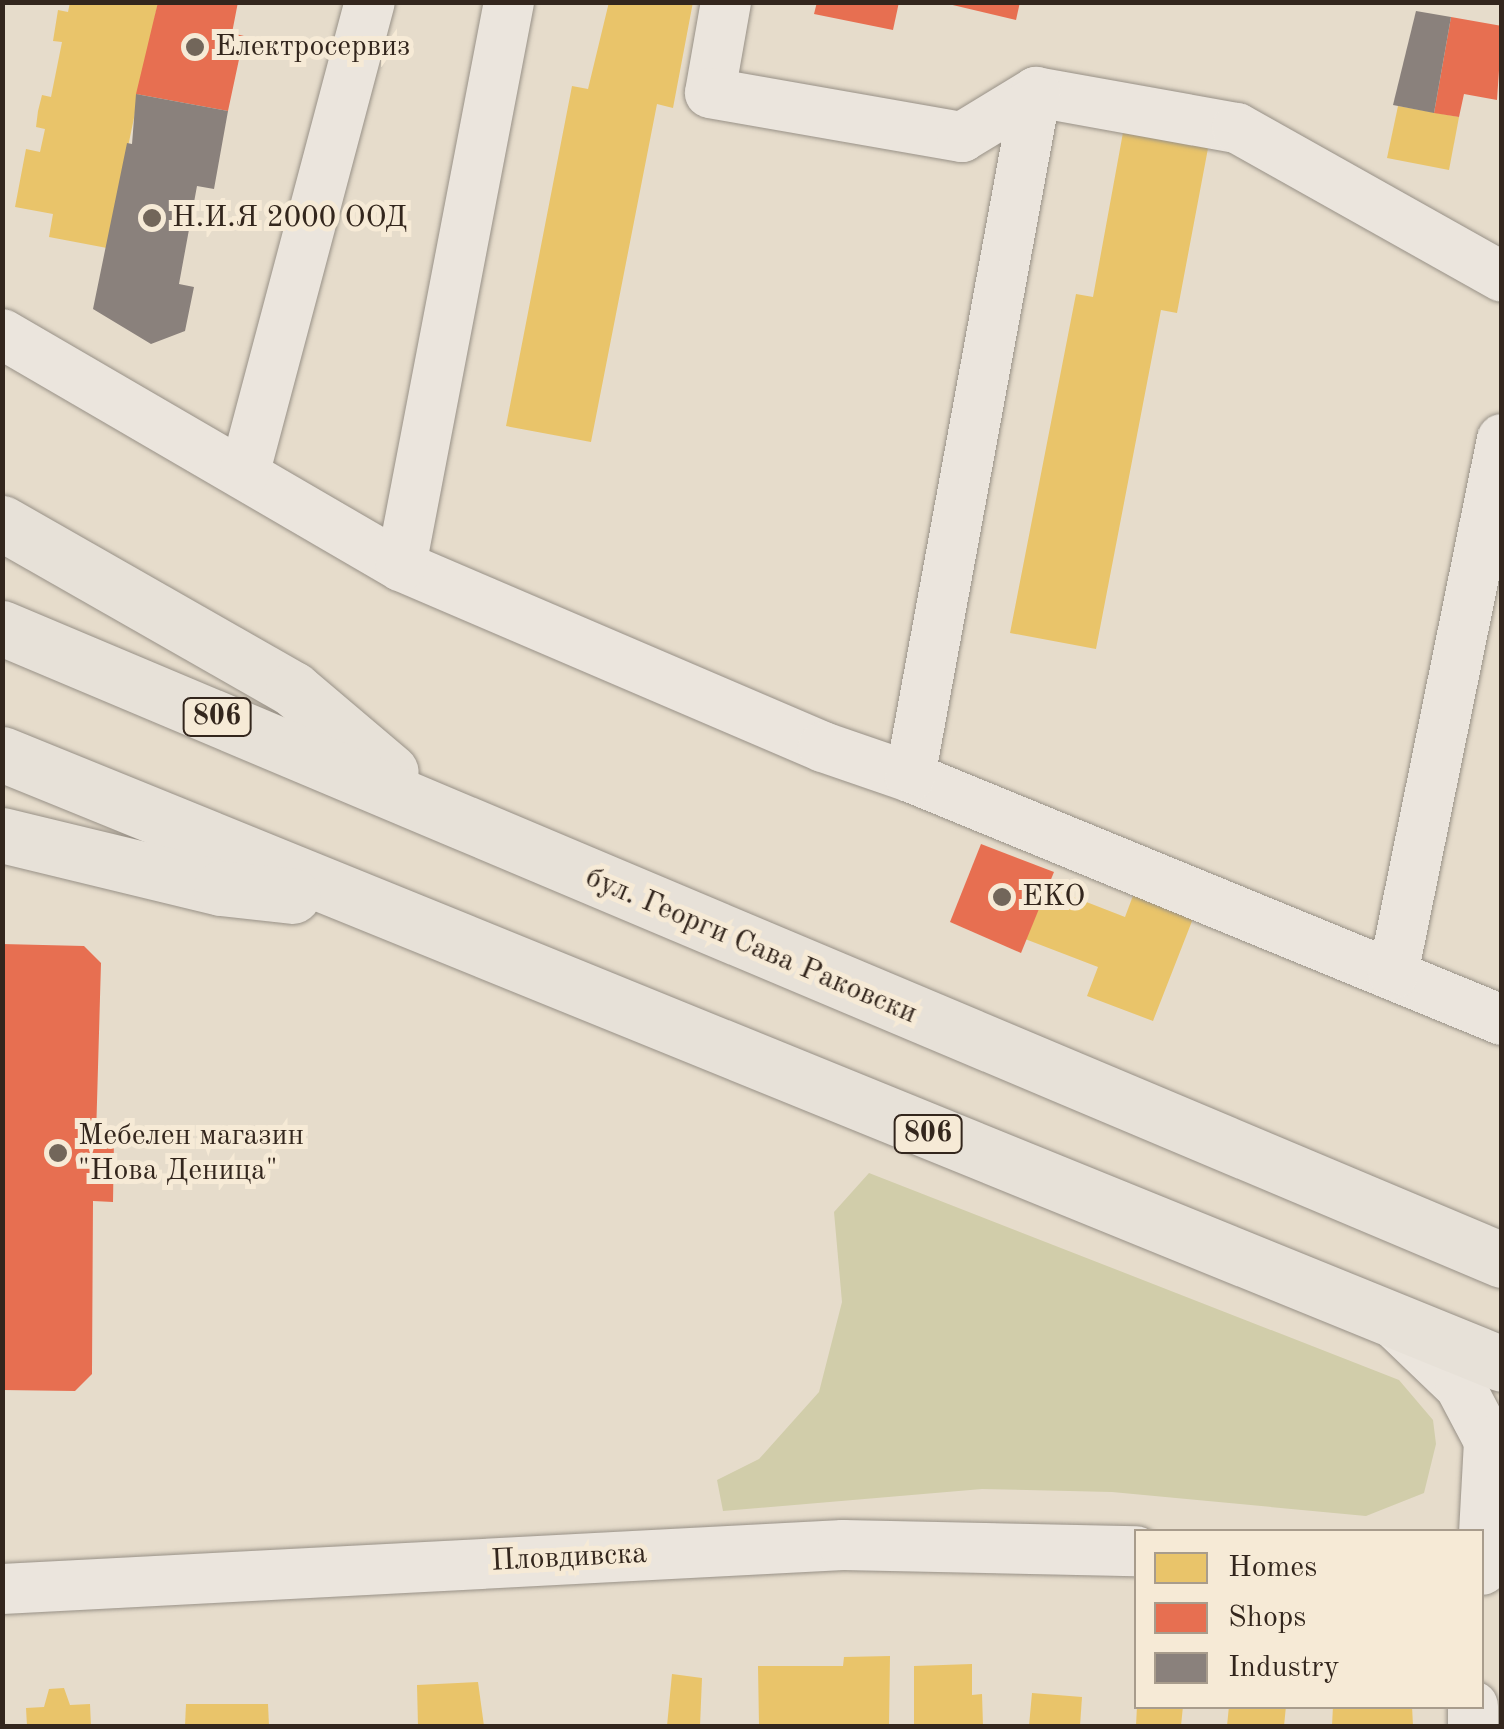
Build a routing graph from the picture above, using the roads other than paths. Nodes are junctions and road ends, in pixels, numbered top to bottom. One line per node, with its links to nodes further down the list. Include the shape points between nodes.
1 (370, 2): 8 (street)
2 (508, 2): 10 (street)
3 (726, 2): 4 (street, via 710,94 962,137)
4 (1036, 92): 5 (street, via 1237,128); 13 (street)
5 (1502, 277)
6 (2, 334): 8 (street)
7 (1502, 439): 17 (street)
8 (245, 471): 10 (street)
9 (2, 523): 14 (main road, via 293,690)
10 (401, 566): 13 (street, via 823,748)
11 (2, 628): 14 (main road, бул. Георги Сава Раковски / 806)
12 (2, 754): 16 (main road, 806)
13 (910, 777): 17 (street)
14 (432, 806): 19 (main road, бул. Георги Сава Раковски / 806, via 757,951)
15 (2, 835): 16 (main road, via 221,888)
16 (356, 903): 20 (main road, 806)
17 (1393, 974): 18 (street)
18 (1502, 1020)
19 (1502, 1260)
20 (1394, 1323): 21 (main road, 806); 23 (street, via 1460,1386 1490,1441)
21 (1502, 1364)
22 (1502, 1532): 25 (street)
23 (1484, 1536)
24 (1134, 1550): 26 (street, Пловдивска, via 843,1545)
25 (1484, 1564)
26 (2, 1588)

